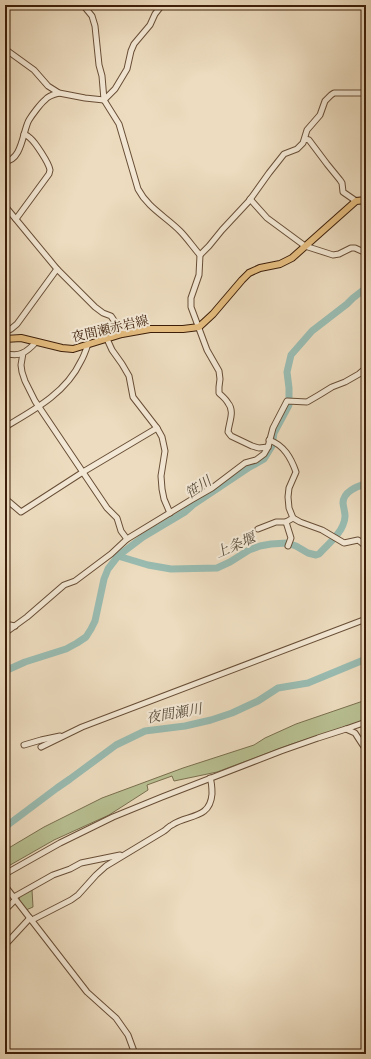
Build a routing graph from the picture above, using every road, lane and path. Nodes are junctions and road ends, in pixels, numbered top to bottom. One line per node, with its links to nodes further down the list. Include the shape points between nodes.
1 (83, 5): 6 (street, via 92,16 95,26)
2 (162, 5): 6 (street, via 150,26 134,44 127,70)
3 (5, 48): 5 (street, via 34,70)
4 (366, 91): 8 (street, via 331,95 325,101 320,115 307,130)
5 (59, 94): 6 (street); 7 (street, via 45,99 29,120)
6 (104, 100): 17 (street, via 119,124 142,198 180,230)
7 (24, 134): 9 (street, via 16,155); 14 (street, via 34,142 48,162 50,170)
8 (305, 139): 10 (street, via 297,150 284,154); 12 (street, via 340,180 343,192)
9 (6, 160)
10 (250, 199): 15 (street, via 267,218); 17 (street)
11 (366, 200): 12 (main road)
12 (356, 201): 15 (main road)
13 (5, 206): 14 (street)
14 (16, 219): 18 (street)
15 (305, 246): 16 (street, via 333,255 351,248); 19 (main road, via 292,258 280,264 249,273)
16 (366, 253)
17 (200, 255): 19 (street, via 199,275 191,298 191,307)
18 (57, 269): 20 (street, via 16,324); 21 (street, via 95,307 110,316)
19 (199, 327): 21 (main road, 夜間瀬赤岩線, via 150,329); 33 (street, via 218,371 218,393 229,403 231,409 228,432 252,446)
20 (5, 332)
21 (122, 334): 23 (main road, 夜間瀬赤岩線)
22 (5, 339): 24 (main road, 夜間瀬赤岩線, via 21,338)
23 (107, 339): 25 (main road, 夜間瀬赤岩線); 31 (street, via 129,376 133,397)
24 (36, 342): 25 (main road, 夜間瀬赤岩線, via 73,349); 27 (street)
25 (88, 344): 29 (street, via 71,378)
26 (5, 353): 27 (street, via 13,356)
27 (23, 353): 29 (street, via 22,372)
28 (366, 368): 32 (street, via 307,402 289,401 273,428)
29 (39, 407): 30 (street); 34 (street)
30 (5, 427)
31 (157, 428): 34 (street); 36 (street, via 165,444 161,476 164,499)
32 (272, 441): 33 (street); 37 (street, via 285,450 296,472 288,497 289,508)
33 (268, 447): 36 (street, via 256,460 245,463 212,488)
34 (83, 472): 35 (street, via 21,512); 40 (street, via 107,508 117,518)
35 (5, 500)
36 (170, 513): 40 (street)
37 (294, 518): 38 (street); 42 (street, via 344,543 358,540)
38 (286, 522): 39 (street, via 276,522); 41 (street, via 291,538)
39 (258, 529)
40 (127, 539): 45 (street, via 112,554 75,581 64,585)
41 (289, 543)
42 (366, 547)
43 (366, 619): 49 (street)
44 (5, 624): 45 (street)
45 (15, 626): 46 (street)
46 (5, 633)
47 (366, 722): 48 (street)
48 (346, 729): 52 (street, via 355,733); 53 (street)
49 (65, 735): 50 (street); 51 (street)
50 (24, 745)
51 (41, 747)
52 (366, 750)
53 (210, 778): 54 (street, via 211,799 206,810 172,824); 55 (street, via 113,817)
54 (123, 855): 57 (street, via 81,863 53,875); 59 (street, via 106,866 75,898)
55 (5, 874)
56 (5, 886): 57 (street)
57 (15, 898): 58 (street); 59 (street)
58 (5, 910)
59 (31, 919): 60 (street); 61 (street, via 87,992 116,1018 128,1035)
60 (5, 944)
61 (135, 1054)

